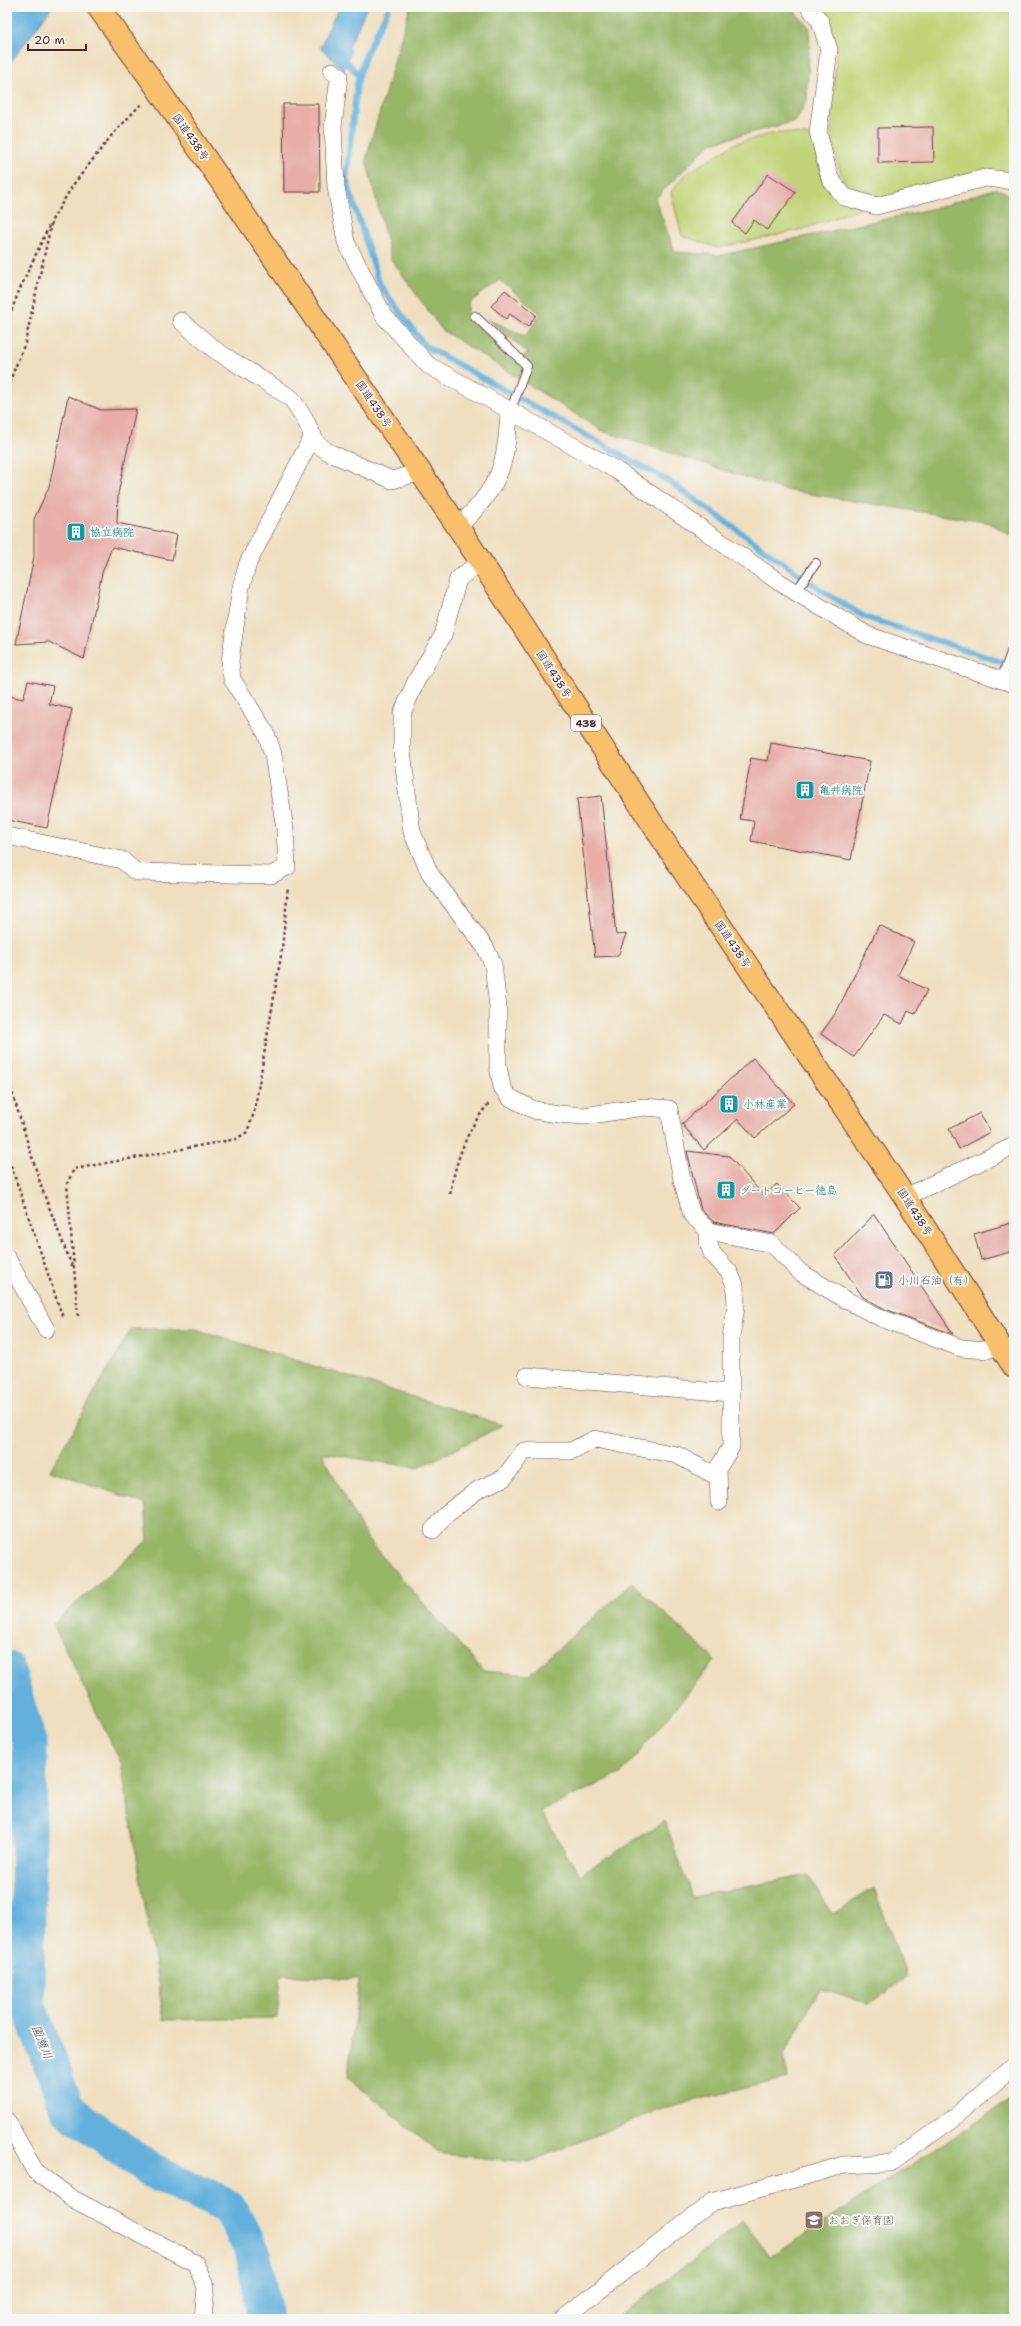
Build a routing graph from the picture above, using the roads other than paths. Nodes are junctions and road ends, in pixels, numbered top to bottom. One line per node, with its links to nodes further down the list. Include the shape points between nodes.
1 (98, 7): 9 (highway, 国道438号 / 438, via 155,85)
2 (809, 7): 4 (street, via 820,21 829,50 818,132 830,179 845,197 876,206 985,178)
3 (332, 71): 7 (street, via 340,76 333,127 336,187 346,242 384,316 428,365)
4 (1014, 182)
5 (475, 316): 7 (lane, via 528,366)
6 (181, 321): 8 (street, via 215,350 291,398)
7 (511, 407): 10 (street, via 508,442 502,468 493,488 478,509); 13 (street, via 616,470)
8 (313, 435): 9 (street, via 316,442 330,453 392,480); 16 (street, via 248,563 241,587 230,661 232,679 266,733 273,754 285,829 287,867 271,875 136,872 122,860)
9 (420, 472): 10 (highway, 国道438号 / 438)
10 (458, 527): 11 (highway, 国道438号 / 438)
11 (480, 562): 18 (highway, 国道438号 / 438, via 690,881); 19 (street, via 458,579 443,635 416,681 402,714 402,751 412,832 430,874 485,948 493,964 498,1007 498,1066 502,1087 508,1097 534,1110 558,1114 584,1116 644,1107 669,1110 682,1180 692,1215)
12 (816, 563): 13 (lane)
13 (796, 591): 15 (street, via 867,635)
14 (1012, 650): 15 (lane)
15 (1007, 682)
16 (7, 836)
17 (1014, 1146): 18 (street)
18 (905, 1198): 22 (highway, 国道438号 / 438)
19 (709, 1231): 22 (street, via 772,1244 800,1272 881,1318 961,1348 987,1350); 25 (street, via 708,1242 712,1253 729,1272 735,1285 736,1307 731,1337)
20 (7, 1258): 21 (street)
21 (46, 1328)
22 (1000, 1346): 23 (highway, 国道438号 / 438)
23 (1014, 1367)
24 (527, 1376): 25 (street)
25 (731, 1393): 26 (street, via 731,1447 718,1468)
26 (718, 1477): 27 (street); 28 (street, via 677,1455 596,1439 571,1451 524,1451 504,1478 474,1493 447,1513)
27 (720, 1502)
28 (433, 1530)
29 (1014, 2066): 32 (street, via 955,2117 891,2163 844,2165 712,2202)
30 (7, 2122): 31 (street, via 35,2171 65,2194 195,2263 206,2287)
31 (203, 2319)
32 (563, 2319)

